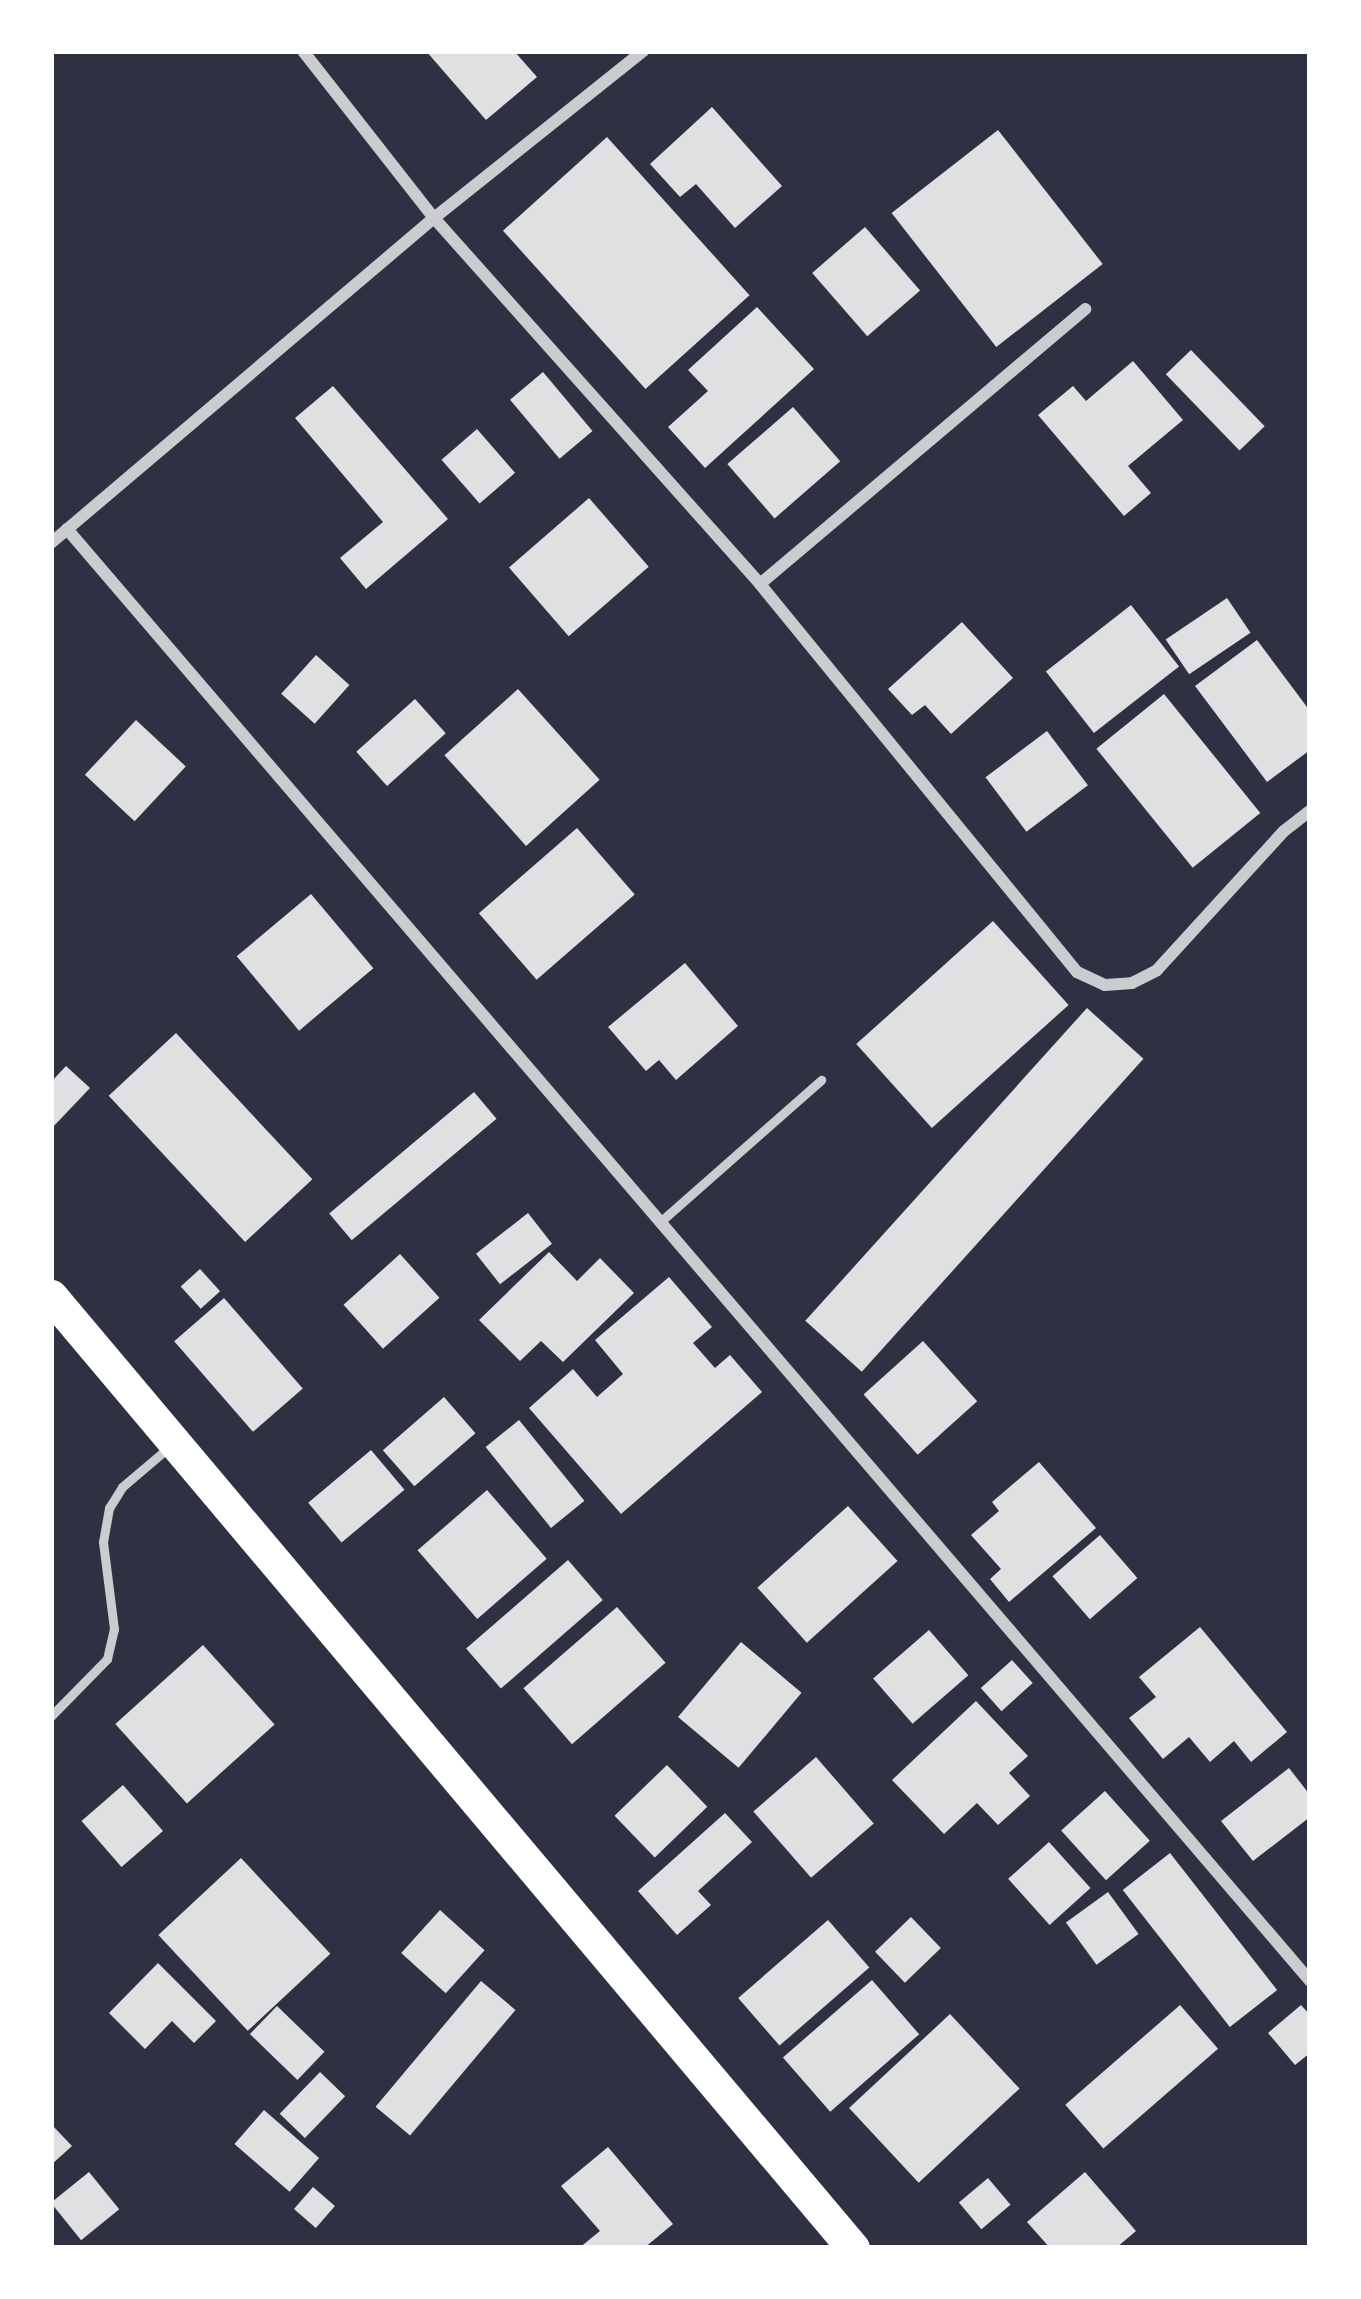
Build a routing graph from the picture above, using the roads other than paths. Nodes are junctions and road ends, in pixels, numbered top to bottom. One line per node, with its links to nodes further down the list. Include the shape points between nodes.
1 (303, 51): 3 (street)
2 (643, 51): 3 (street)
3 (434, 218): 5 (street); 7 (street)
4 (1084, 309): 7 (street)
5 (67, 529): 6 (street); 10 (street)
6 (51, 543)
7 (760, 584): 8 (street, via 1077,972 1105,985 1157,970)
8 (1310, 811)
9 (821, 1080): 10 (lane)
10 (660, 1222): 14 (street)
11 (51, 1297): 12 (highway)
12 (174, 1442): 13 (lane, via 109,1508 104,1542 114,1629 107,1660); 15 (highway)
13 (51, 1717)
14 (1310, 1981)
15 (853, 2248)

